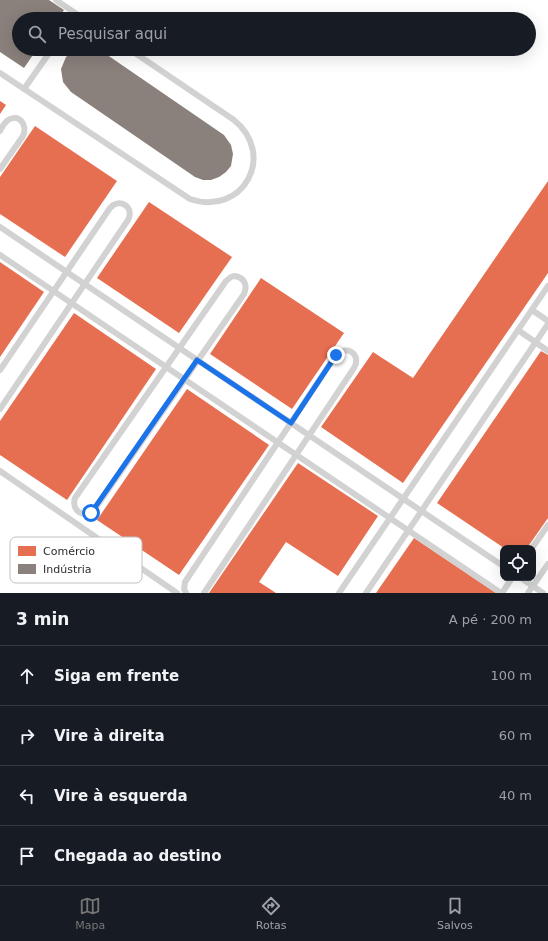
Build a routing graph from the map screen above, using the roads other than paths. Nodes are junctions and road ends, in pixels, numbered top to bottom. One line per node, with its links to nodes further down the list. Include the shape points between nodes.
1 (56, 0): 2 (lane)
2 (70, 12)
3 (47, 56): 6 (lane)
4 (139, 56): 6 (lane, via 245,130 254,151 253,166 244,186 233,196 220,202 197,202 190,199)
5 (0, 73): 6 (lane)
6 (24, 89)
7 (0, 131): 8 (lane, via 7,121 14,118 23,122 25,129 23,136)
8 (0, 169)
9 (0, 227): 11 (lane)
10 (0, 255): 14 (lane)
11 (66, 272): 12 (lane); 12 (lane, via 112,205 119,202 125,204 130,210 129,217); 14 (lane)
12 (85, 284): 15 (lane); 21 (lane)
13 (548, 286): 16 (lane)
14 (54, 291): 15 (lane); 25 (lane)
15 (72, 303): 24 (lane); 27 (lane)
16 (532, 310): 17 (lane); 19 (lane)
17 (548, 321)
18 (548, 324): 20 (lane)
19 (518, 330): 20 (lane); 33 (lane)
20 (536, 342): 22 (lane); 34 (lane)
21 (179, 348): 23 (lane); 23 (lane, via 228,279 234,276 244,280 244,294); 24 (lane)
22 (548, 350)
23 (197, 360): 26 (lane); 28 (lane)
24 (166, 367): 26 (lane); 26 (lane, via 75,498 77,512 84,514 94,510)
25 (0, 370)
26 (184, 379): 30 (lane)
27 (0, 409)
28 (291, 423): 29 (lane); 29 (lane, via 339,353 345,350 352,352 356,364); 30 (lane)
29 (309, 435): 31 (lane); 33 (lane)
30 (278, 443): 31 (lane); 47 (lane, via 185,582)
31 (296, 455): 35 (lane); 48 (lane)
32 (0, 471): 38 (lane)
33 (403, 499): 34 (lane); 35 (lane)
34 (422, 511): 37 (lane); 40 (lane)
35 (390, 518): 37 (lane); 49 (lane)
36 (548, 525): 39 (lane)
37 (408, 530): 50 (lane); 51 (lane)
38 (96, 537)
39 (534, 545)
40 (500, 564)
41 (548, 564): 45 (lane)
42 (142, 569): 46 (lane)
43 (510, 581): 51 (lane)
44 (526, 581): 45 (lane)
45 (533, 586): 52 (lane); 53 (lane)
46 (177, 593)
47 (186, 593)
48 (204, 593)
49 (339, 593)
50 (366, 593)
51 (501, 593)
52 (528, 593)
53 (544, 593)

